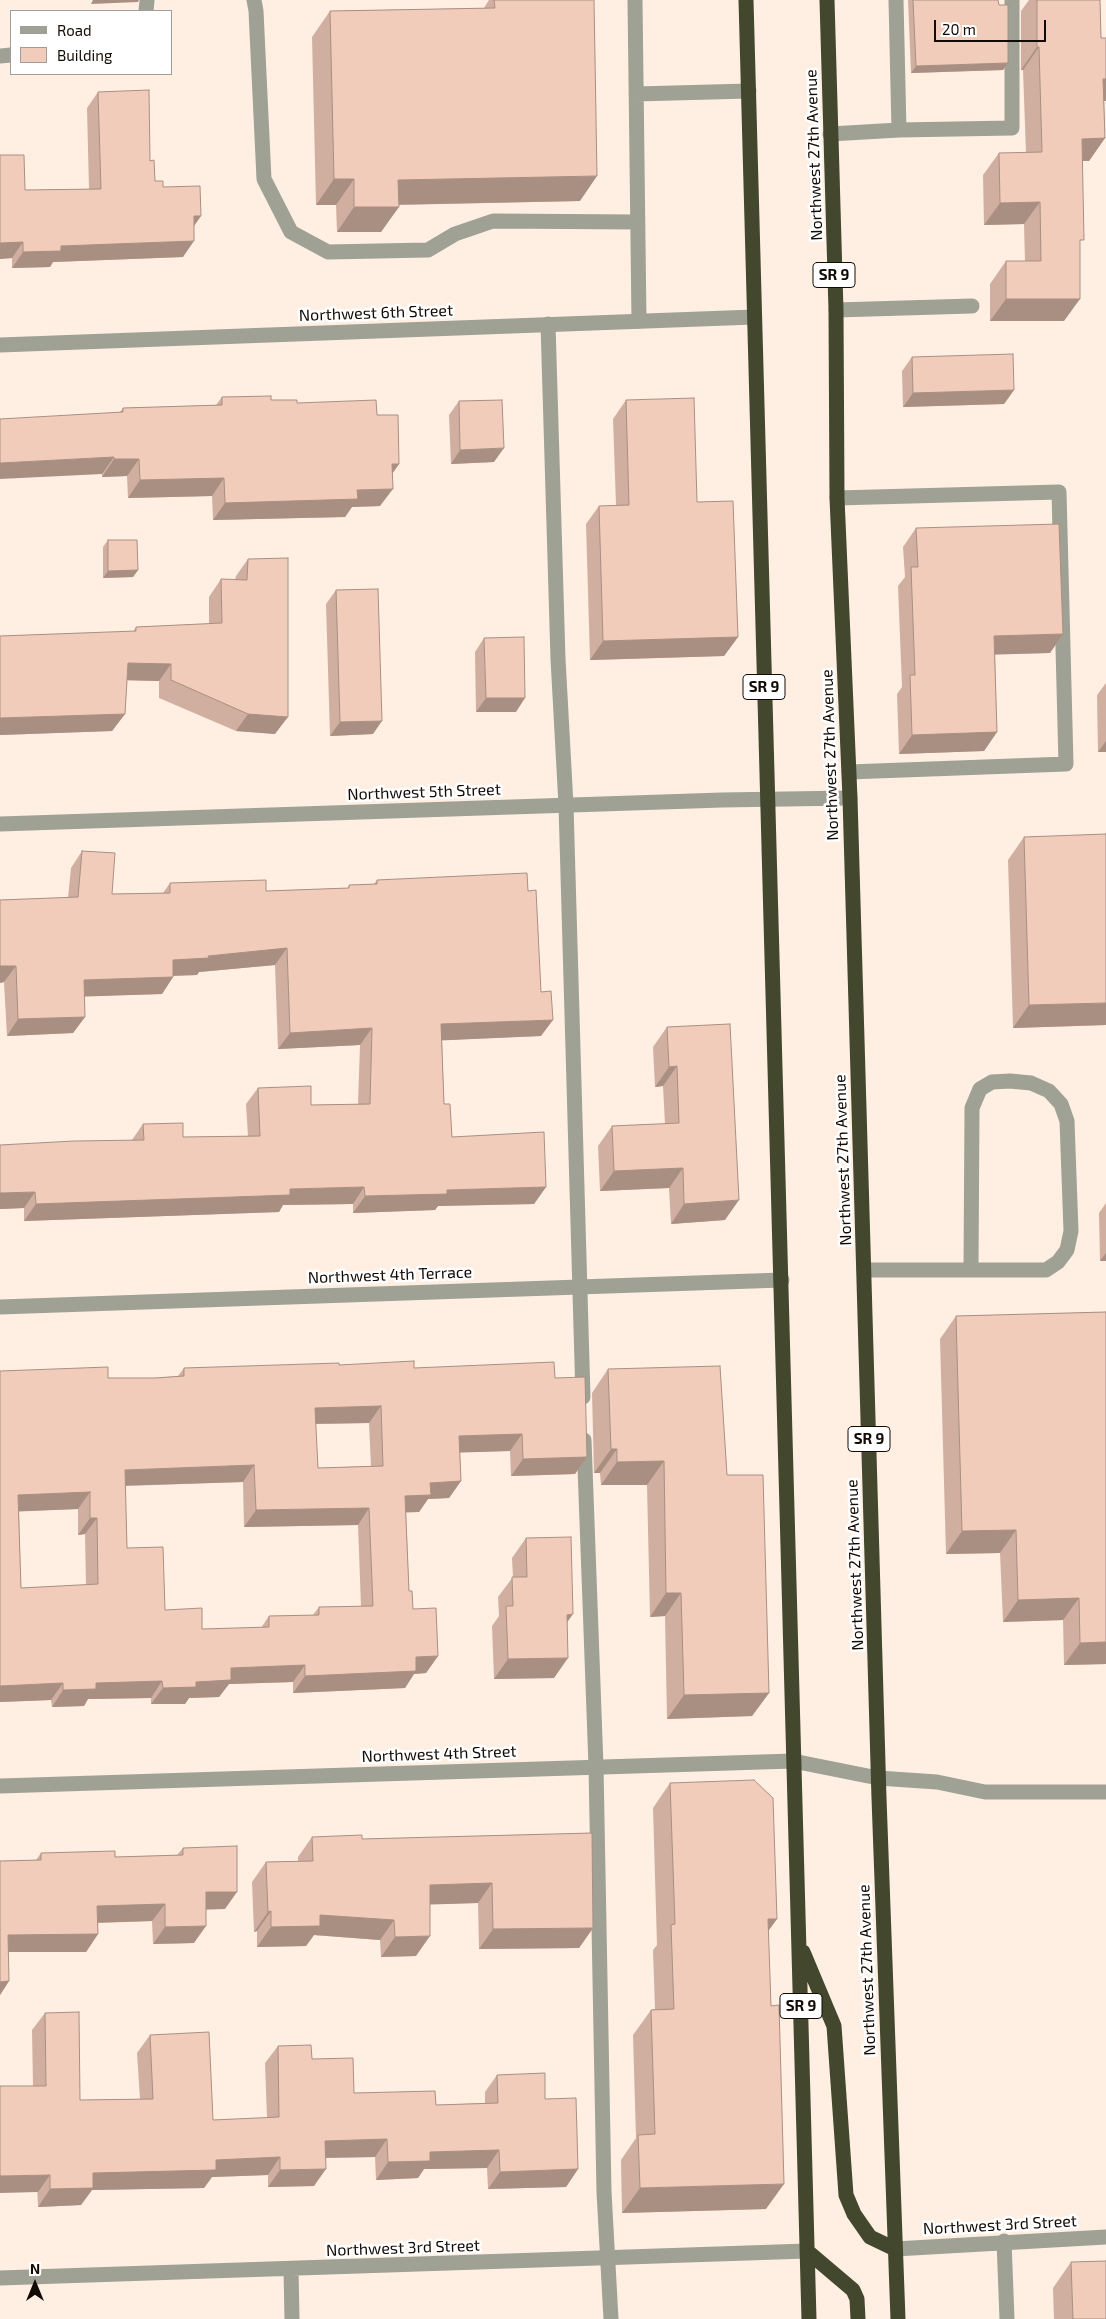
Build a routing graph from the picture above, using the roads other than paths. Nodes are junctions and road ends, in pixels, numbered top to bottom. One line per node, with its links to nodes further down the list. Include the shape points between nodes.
1 (254, 0): 11 (street, via 264,179 291,232 328,252 428,250 455,234 493,221)
2 (635, 0): 8 (street)
3 (746, 0): 7 (highway, SR 9)
4 (827, 0): 10 (highway, Northwest 27th Avenue / SR 9)
5 (896, 0): 9 (street)
6 (1012, 0): 9 (street, via 1012,128)
7 (748, 91): 8 (street); 14 (highway, SR 9)
8 (636, 94): 11 (street)
9 (899, 130): 10 (street)
10 (830, 134): 13 (highway, Northwest 27th Avenue / SR 9)
11 (637, 222): 15 (street)
12 (972, 306): 13 (street)
13 (836, 310): 18 (highway, Northwest 27th Avenue / SR 9)
14 (754, 317): 15 (street, Northwest 6th Street); 21 (highway, SR 9)
15 (638, 321): 16 (street, Northwest 6th Street)
16 (548, 324): 17 (street, Northwest 6th Street); 22 (street, via 557,640)
17 (0, 345)
18 (837, 498): 19 (highway, Northwest 27th Avenue / SR 9); 19 (street, via 1059,492 1066,764)
19 (849, 772): 20 (highway, Northwest 27th Avenue / SR 9)
20 (850, 798): 21 (street, Northwest 5th Street); 25 (highway, Northwest 27th Avenue / SR 9)
21 (768, 800): 22 (street, Northwest 5th Street); 26 (highway, SR 9)
22 (566, 805): 23 (street, Northwest 5th Street); 27 (street)
23 (0, 824)
24 (971, 1269): 24 (street, via 1046,1270 1067,1250 1071,1231 1067,1121 1061,1104 1049,1091 1031,1083 992,1082 980,1089 972,1108); 25 (street)
25 (864, 1270): 33 (highway, Northwest 27th Avenue / SR 9)
26 (782, 1280): 27 (street, Northwest 4th Terrace); 31 (highway, SR 9)
27 (580, 1286): 28 (street, Northwest 4th Terrace); 29 (street)
28 (0, 1307)
29 (584, 1410)
30 (584, 1429): 32 (street)
31 (793, 1761): 32 (street, Northwest 4th Street); 33 (street, Northwest 4th Street); 36 (highway, SR 9)
32 (596, 1766): 34 (street, Northwest 4th Street); 41 (street)
33 (878, 1778): 35 (street, Northwest 4th Street, via 937,1782 985,1792); 39 (highway, Northwest 27th Avenue / SR 9)
34 (0, 1786)
35 (1106, 1792)
36 (799, 1944): 39 (highway, via 834,2026 846,2195 870,2237); 40 (highway, SR 9)
37 (1106, 2237): 38 (street, Northwest 3rd Street)
38 (1004, 2241): 39 (street, Northwest 3rd Street); 49 (street)
39 (895, 2249): 48 (highway, Northwest 27th Avenue / SR 9)
40 (807, 2251): 41 (street, Northwest 3rd Street); 46 (highway, SR 9); 47 (highway, via 854,2290)
41 (608, 2258): 42 (street, Northwest 3rd Street); 45 (street)
42 (291, 2269): 43 (street, Northwest 3rd Street); 44 (street)
43 (0, 2278)
44 (292, 2319)
45 (611, 2319)
46 (809, 2319)
47 (858, 2319)
48 (898, 2319)
49 (1007, 2319)

